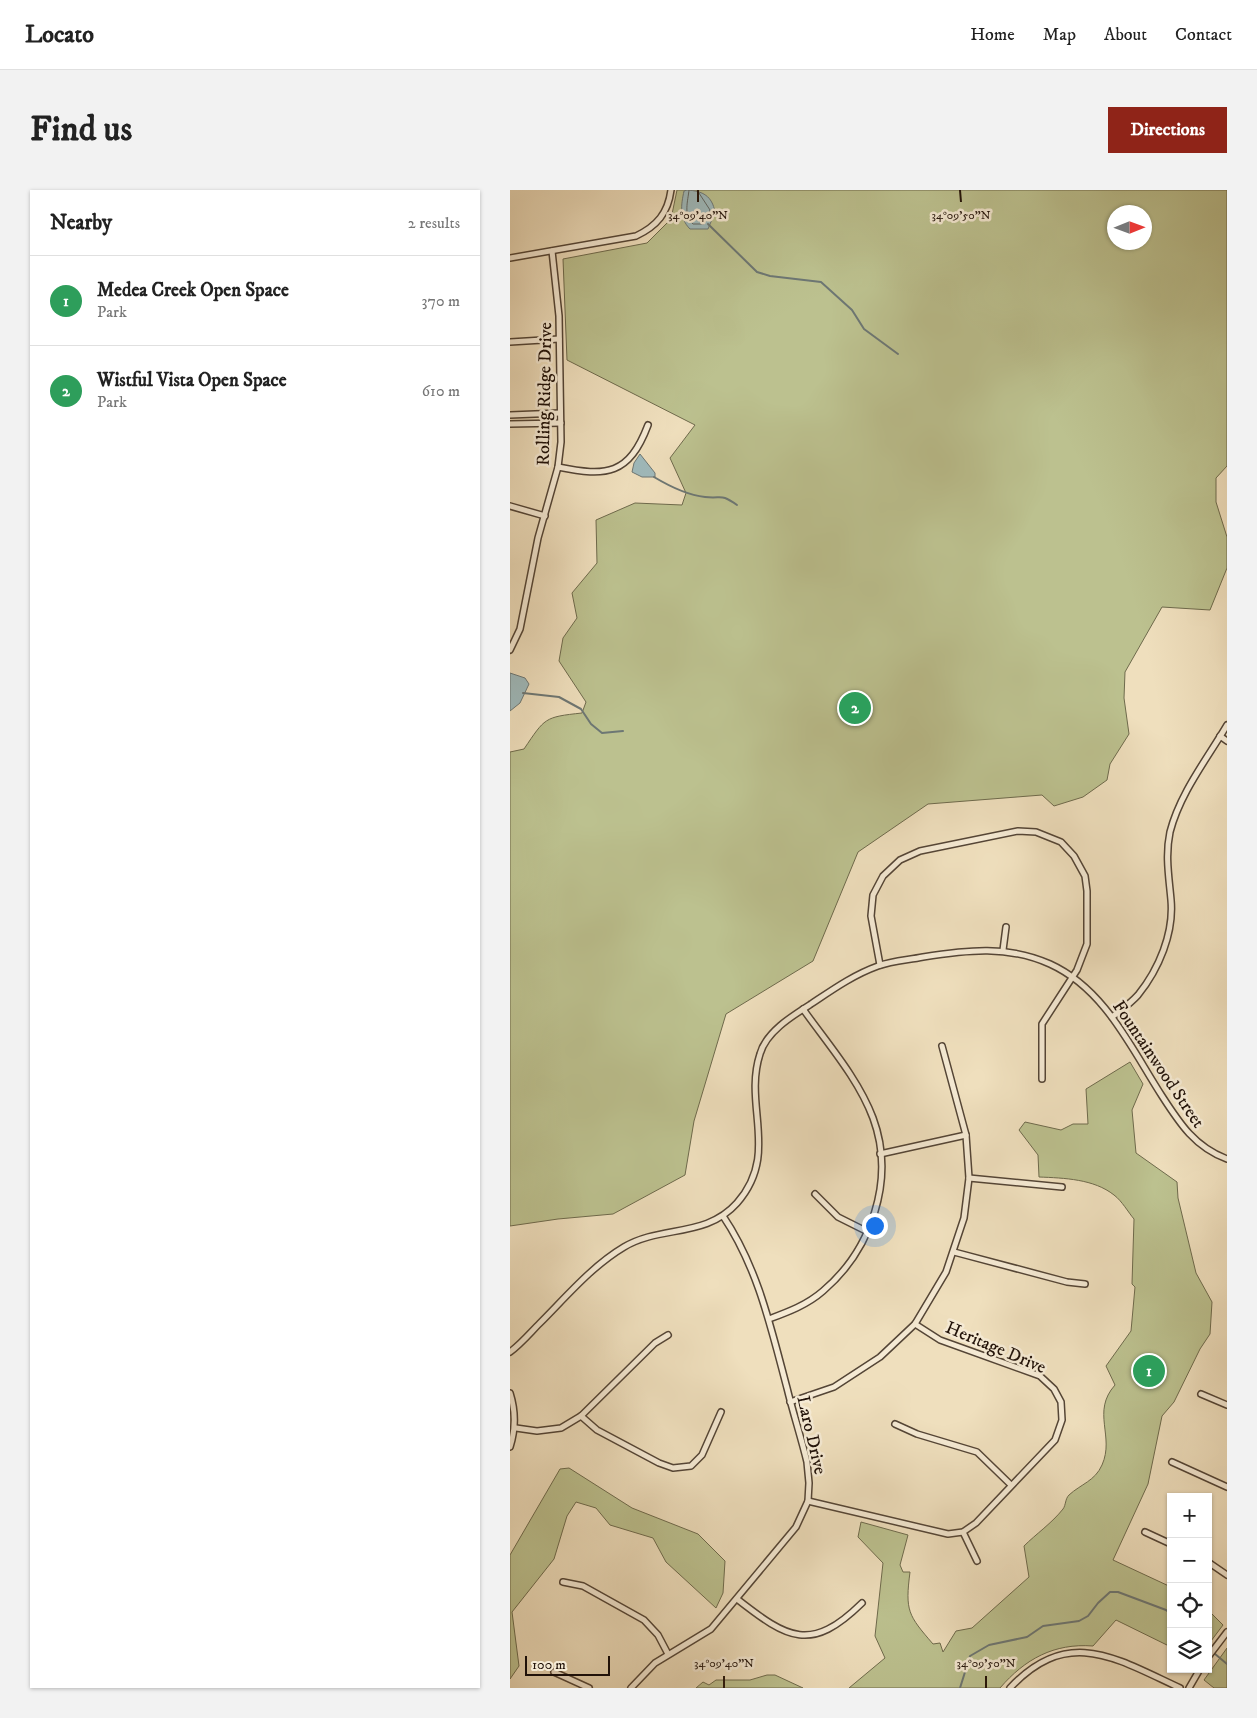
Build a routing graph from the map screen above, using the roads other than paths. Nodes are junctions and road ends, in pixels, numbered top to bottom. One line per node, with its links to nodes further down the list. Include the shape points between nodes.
1 (671, 190): 2 (street, via 663,216 648,231)
2 (552, 251): 3 (street); 4 (street, Rolling Ridge Drive, via 558,292)
3 (510, 257)
4 (559, 339): 5 (street); 6 (street, Rolling Ridge Drive)
5 (510, 342)
6 (560, 414): 7 (street); 8 (street, Rolling Ridge Drive)
7 (510, 415)
8 (561, 423): 9 (street); 11 (street, Rolling Ridge Drive)
9 (510, 424)
10 (648, 425): 11 (street, via 636,451 622,466 591,473)
11 (558, 468): 13 (street, Rolling Ridge Drive)
12 (510, 506): 13 (street)
13 (544, 516): 14 (street, Rolling Ridge Drive, via 520,629)
14 (510, 650)
15 (1227, 725): 16 (street)
16 (1220, 736): 17 (street); 23 (street, via 1182,801 1171,830 1167,864 1171,923 1163,952 1137,996)
17 (1227, 741)
18 (1006, 927): 19 (street)
19 (1003, 950): 20 (street, Fountainwood Street, via 967,950); 21 (street, Fountainwood Street, via 1037,959)
20 (880, 965): 21 (street, via 871,916 873,895 883,876 900,860 930,849 1018,831 1036,832 1061,842 1074,856 1085,876 1087,944 1084,957); 22 (street, Fountainwood Street, via 852,977)
21 (1072, 977): 23 (street, Fountainwood Street); 25 (street, via 1042,1024)
22 (803, 1009): 27 (street, via 857,1087 873,1119); 32 (street, Fountainwood Street, via 779,1026 760,1052 755,1085 760,1155 747,1189)
23 (1112, 1017): 28 (street, Fountainwood Street, via 1183,1129 1199,1145)
24 (942, 1046): 26 (street)
25 (1042, 1079)
26 (966, 1135): 27 (street); 29 (street)
27 (880, 1154): 33 (street, via 881,1178)
28 (1227, 1159)
29 (969, 1178): 30 (street); 34 (street, via 964,1218)
30 (1062, 1186)
31 (814, 1194): 33 (street, via 838,1217)
32 (723, 1216): 36 (street, Laro Drive, via 750,1263); 39 (street, Fountainwood Street, via 698,1228 661,1234 626,1246 599,1265)
33 (868, 1232): 36 (street, via 853,1258 823,1292 796,1309)
34 (954, 1252): 35 (street); 37 (street)
35 (1085, 1284)
36 (769, 1319): 42 (street, Laro Drive)
37 (915, 1324): 42 (street, via 880,1357 834,1387); 50 (street, Heritage Drive, via 940,1340 1040,1376 1054,1389 1061,1402 1062,1420 1055,1440)
38 (668, 1335): 45 (street, via 655,1342)
39 (510, 1352)
40 (510, 1393): 47 (street)
41 (1201, 1394): 43 (street)
42 (790, 1402): 52 (street, Laro Drive, via 807,1462)
43 (1227, 1405)
44 (721, 1412): 45 (street, via 702,1454 691,1466 673,1468 611,1438)
45 (581, 1416): 47 (street, via 561,1428 537,1431)
46 (894, 1424): 50 (street, via 977,1452)
47 (516, 1428): 48 (street)
48 (510, 1447)
49 (1172, 1462): 51 (street)
50 (1011, 1485): 53 (street, via 976,1523)
51 (1227, 1487)
52 (808, 1501): 53 (street, via 948,1534); 60 (street, Laro Drive, via 796,1527)
53 (963, 1532): 56 (street)
54 (1145, 1532): 55 (street)
55 (1167, 1542)
56 (976, 1561)
57 (1212, 1565): 58 (street)
58 (1227, 1575)
59 (563, 1582): 64 (street, via 582,1586 644,1620)
60 (738, 1599): 61 (street, via 775,1628 807,1636 829,1630); 64 (street, Laro Drive, via 711,1629)
61 (862, 1603)
62 (1227, 1632): 63 (street)
63 (1212, 1652)
64 (668, 1654): 68 (street, Laro Drive)
65 (554, 1672): 67 (street)
66 (1198, 1673): 71 (street)
67 (588, 1688)
68 (630, 1688)
69 (1010, 1688): 70 (street, via 1023,1673 1040,1662 1078,1652 1114,1657)
70 (1180, 1688)
71 (1190, 1688)

